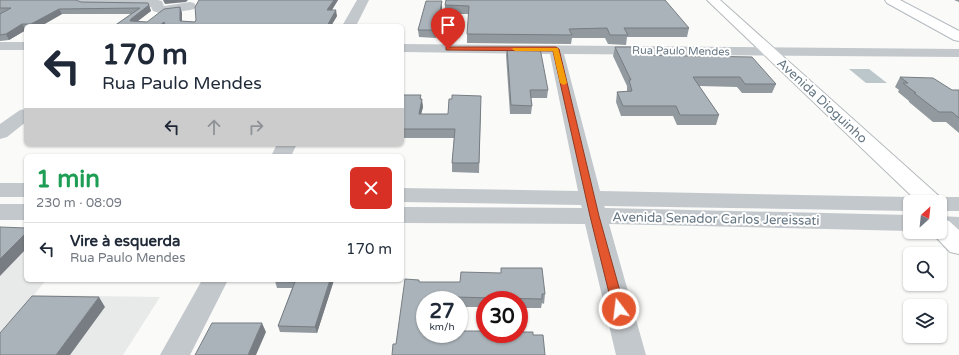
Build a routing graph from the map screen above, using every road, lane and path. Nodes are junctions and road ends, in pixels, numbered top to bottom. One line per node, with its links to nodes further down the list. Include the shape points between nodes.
1 (363, 0): 10 (street)
2 (702, 0): 19 (main road, Avenida Dioguinho)
3 (713, 0): 19 (main road, Avenida Dioguinho)
4 (891, 0): 12 (main road)
5 (902, 0): 11 (main road)
6 (84, 2): 8 (street, via 156,3 157,8)
7 (191, 7): 8 (street)
8 (162, 10): 9 (street)
9 (151, 18)
10 (350, 24)
11 (959, 30)
12 (959, 37)
13 (24, 46): 14 (street)
14 (1, 48): 16 (street)
15 (404, 48): 17 (street, Rua Paulo Mendes)
16 (24, 52)
17 (557, 53): 19 (street, Rua Paulo Mendes); 20 (street, Rua Paulo Mendes); 30 (street)
18 (959, 53): 19 (street, Rua Paulo Mendes)
19 (765, 54): 21 (street, Rua Paulo Mendes); 27 (main road, Avenida Dioguinho); 28 (main road, Avenida Dioguinho)
20 (404, 56)
21 (959, 60)
22 (24, 116): 23 (street)
23 (0, 134)
24 (0, 190): 25 (street)
25 (24, 190)
26 (404, 195): 30 (street, Avenida Senador Carlos Jereissati)
27 (908, 195)
28 (924, 195)
29 (903, 204): 30 (street, Avenida Senador Carlos Jereissati)
30 (592, 207): 33 (street, Avenida Senador Carlos Jereissati); 34 (street, Avenida Senador Carlos Jereissati); 37 (street)
31 (0, 212): 32 (street)
32 (24, 212)
33 (404, 215)
34 (903, 223)
35 (214, 282): 36 (street)
36 (175, 355)
37 (631, 355)

